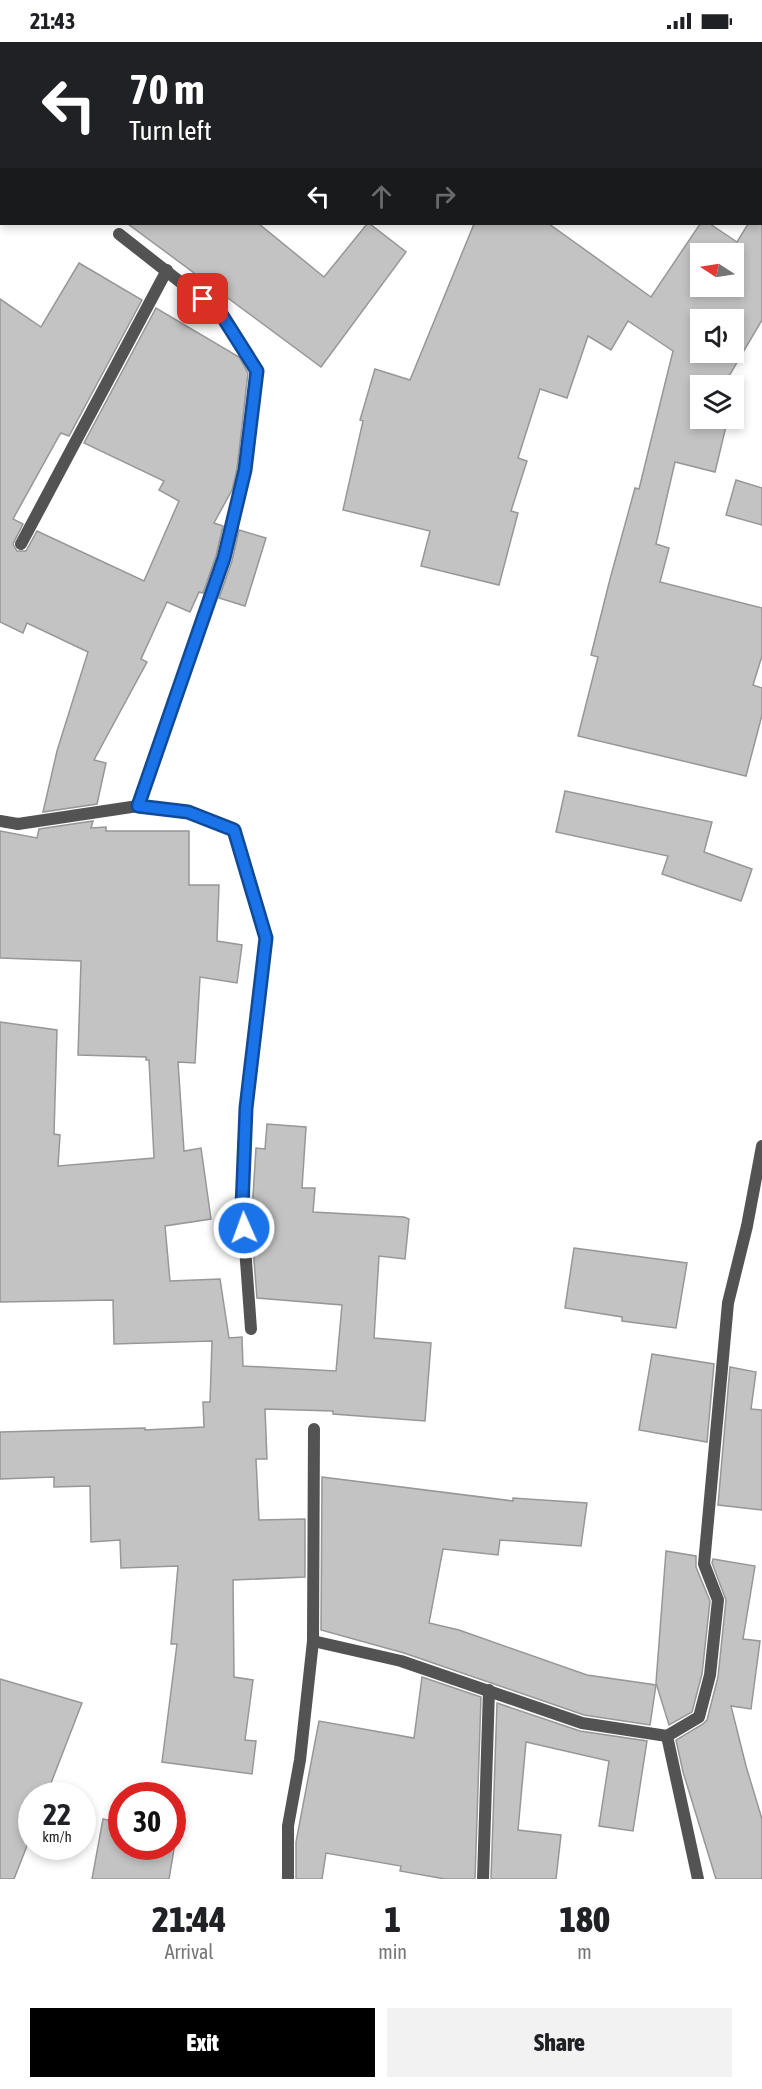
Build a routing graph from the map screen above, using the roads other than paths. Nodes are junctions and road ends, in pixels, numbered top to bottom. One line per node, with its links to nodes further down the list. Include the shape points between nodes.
1 (119, 234): 2 (street)
2 (167, 270): 3 (street); 4 (street, via 221,314 257,371 245,470 224,558)
3 (21, 544)
4 (138, 806): 5 (street, via 18,824); 7 (street, via 188,812 234,830 266,938 246,1108 242,1207)
5 (0, 821)
6 (762, 1146): 11 (street, via 727,1315 704,1564 718,1600 710,1675 699,1716)
7 (251, 1329)
8 (314, 1429): 9 (street)
9 (313, 1641): 10 (street, via 401,1661); 12 (street, via 300,1760 288,1826)
10 (489, 1690): 11 (street, via 582,1723); 13 (street)
11 (667, 1736): 14 (street)
12 (288, 1879)
13 (483, 1879)
14 (698, 1879)

